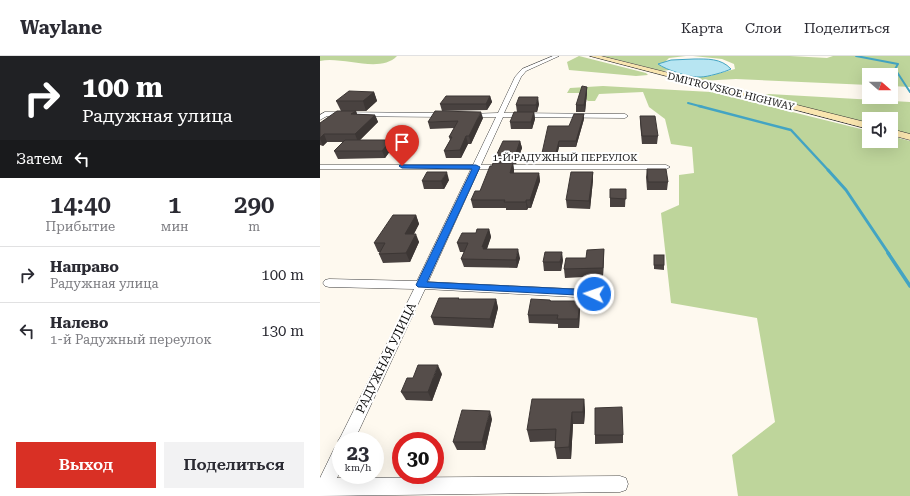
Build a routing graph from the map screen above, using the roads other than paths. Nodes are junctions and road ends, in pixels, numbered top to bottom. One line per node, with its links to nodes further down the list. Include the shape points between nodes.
1 (557, 56): 5 (street, РАДУЖНАЯ УЛИЦА, via 524,70)
2 (592, 56): 8 (street, DMITROVSKOE HIGHWAY)
3 (453, 115): 6 (street)
4 (461, 115): 5 (street)
5 (500, 115): 7 (street); 12 (street, РАДУЖНАЯ УЛИЦА)
6 (323, 116)
7 (625, 116)
8 (862, 124)
9 (898, 134): 10 (street)
10 (910, 137)
11 (320, 167): 12 (street, 1-Й РАДУЖНЫЙ ПЕРЕУЛОК)
12 (476, 167): 13 (street, 1-Й РАДУЖНЫЙ ПЕРЕУЛОК); 15 (street, РАДУЖНАЯ УЛИЦА)
13 (666, 167)
14 (329, 283): 15 (street)
15 (421, 285): 16 (street); 17 (street, РАДУЖНАЯ УЛИЦА)
16 (594, 294)
17 (350, 432)
18 (332, 469): 20 (street)
19 (620, 484): 20 (street)
20 (321, 490)

